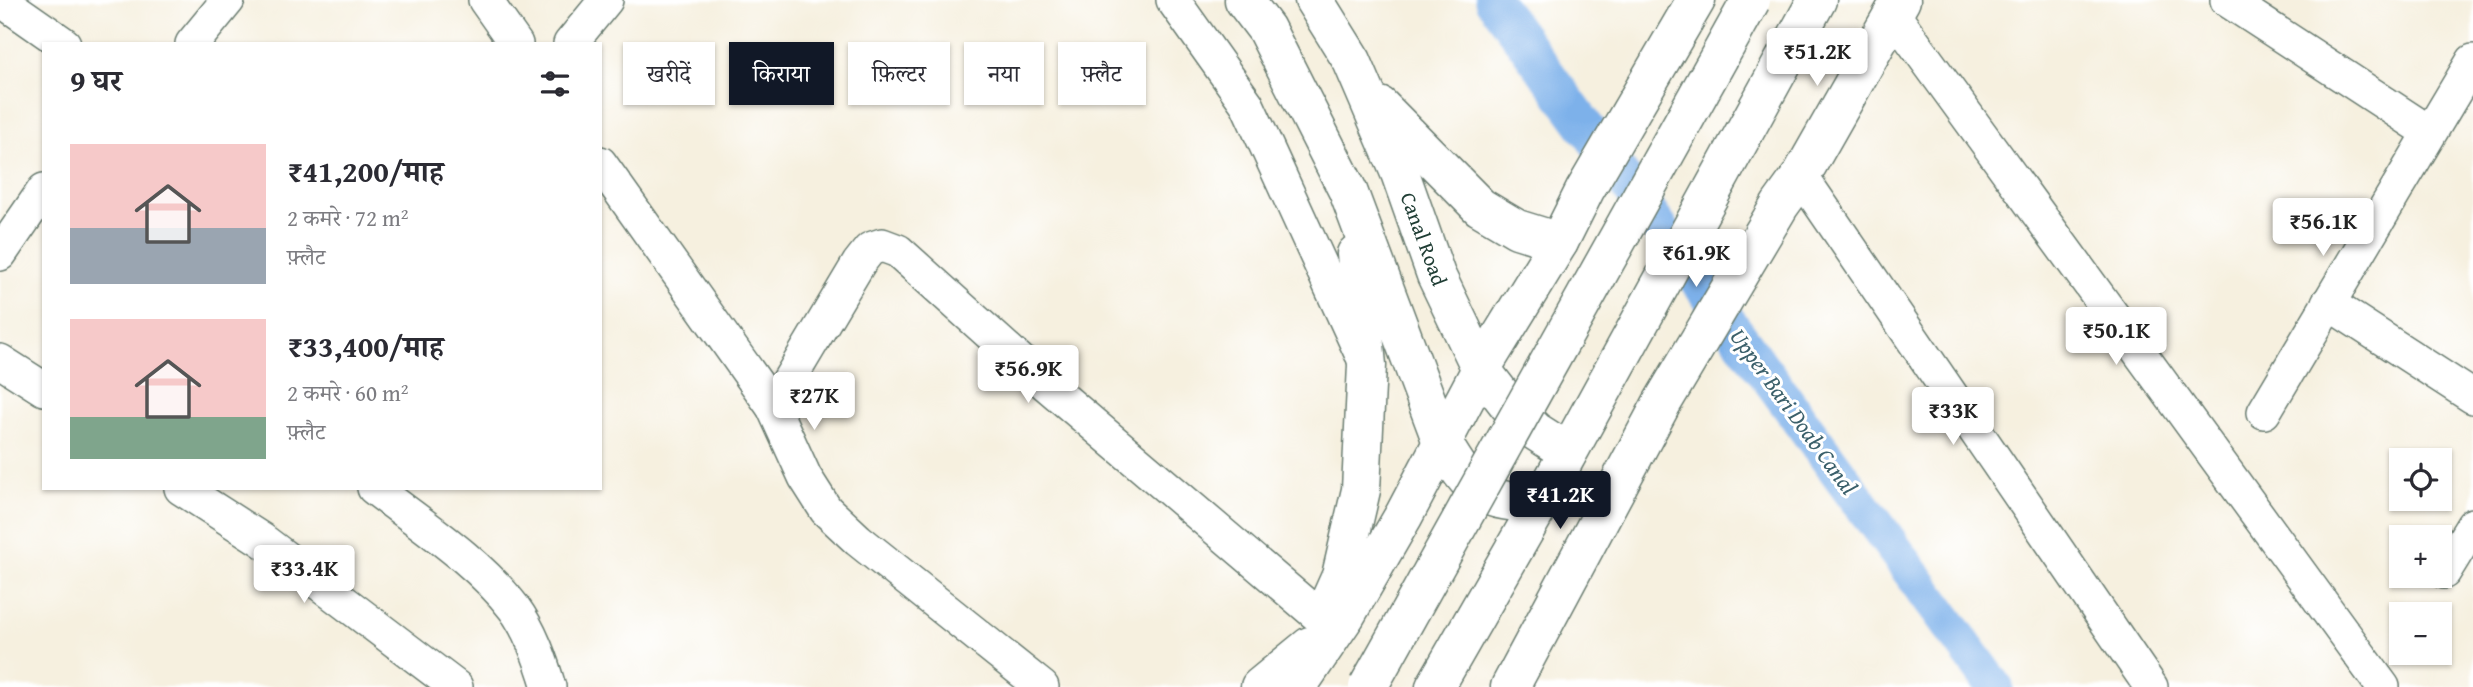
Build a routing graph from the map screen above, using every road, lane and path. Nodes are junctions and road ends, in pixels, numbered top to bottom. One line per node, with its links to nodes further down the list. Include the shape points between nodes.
1 (1, 0): 13 (street)
2 (228, 0): 14 (street)
3 (485, 0): 15 (street)
4 (606, 0): 16 (street)
5 (1172, 0): 28 (street, via 1247,104)
6 (1314, 0): 18 (main road, Canal Road)
7 (1696, 0): 24 (main road)
8 (1751, 0): 47 (main road, bridge)
9 (1817, 0): 35 (main road)
10 (2227, 0): 19 (street)
11 (1897, 7): 22 (main road); 51 (street)
12 (1255, 15): 21 (main road)
13 (61, 42)
14 (194, 42)
15 (515, 42)
16 (572, 42)
17 (2473, 61): 19 (street)
18 (1364, 89): 24 (main road, via 1480,207 1517,229); 29 (main road, Canal Road, via 1436,275)
19 (2430, 132): 26 (street)
20 (602, 166): 32 (street)
21 (1348, 191): 28 (main road); 34 (main road)
22 (1791, 191): 49 (main road, via 1662,403); 50 (street)
23 (42, 193): 25 (street)
24 (1559, 242): 29 (main road)
25 (0, 254)
26 (2328, 303): 31 (street); 33 (street)
27 (0, 361): 30 (street)
28 (1367, 365): 41 (main road, via 1361,491 1340,576)
29 (1481, 369): 34 (main road); 35 (main road, Canal Road, via 1535,431)
30 (42, 388)
31 (2473, 397)
32 (773, 407): 41 (street, via 870,249 882,245 898,251); 44 (street, via 805,477 826,510)
33 (2264, 412)
34 (1442, 442): 38 (main road, via 1460,472 1484,496 1513,503); 46 (main road, via 1346,615)
35 (1568, 452): 38 (main road)
36 (186, 490): 42 (street, via 262,540)
37 (376, 490): 43 (street, via 484,576 515,610 539,654)
38 (1541, 502): 48 (main road)
39 (2473, 525): 40 (street)
40 (2452, 559)
41 (1316, 633): 45 (main road); 46 (main road)
42 (456, 687)
43 (549, 687)
44 (1042, 687)
45 (1260, 687)
46 (1295, 687)
47 (1368, 687)
48 (1435, 687)
49 (1510, 687)
50 (2151, 687)
51 (2383, 687)

